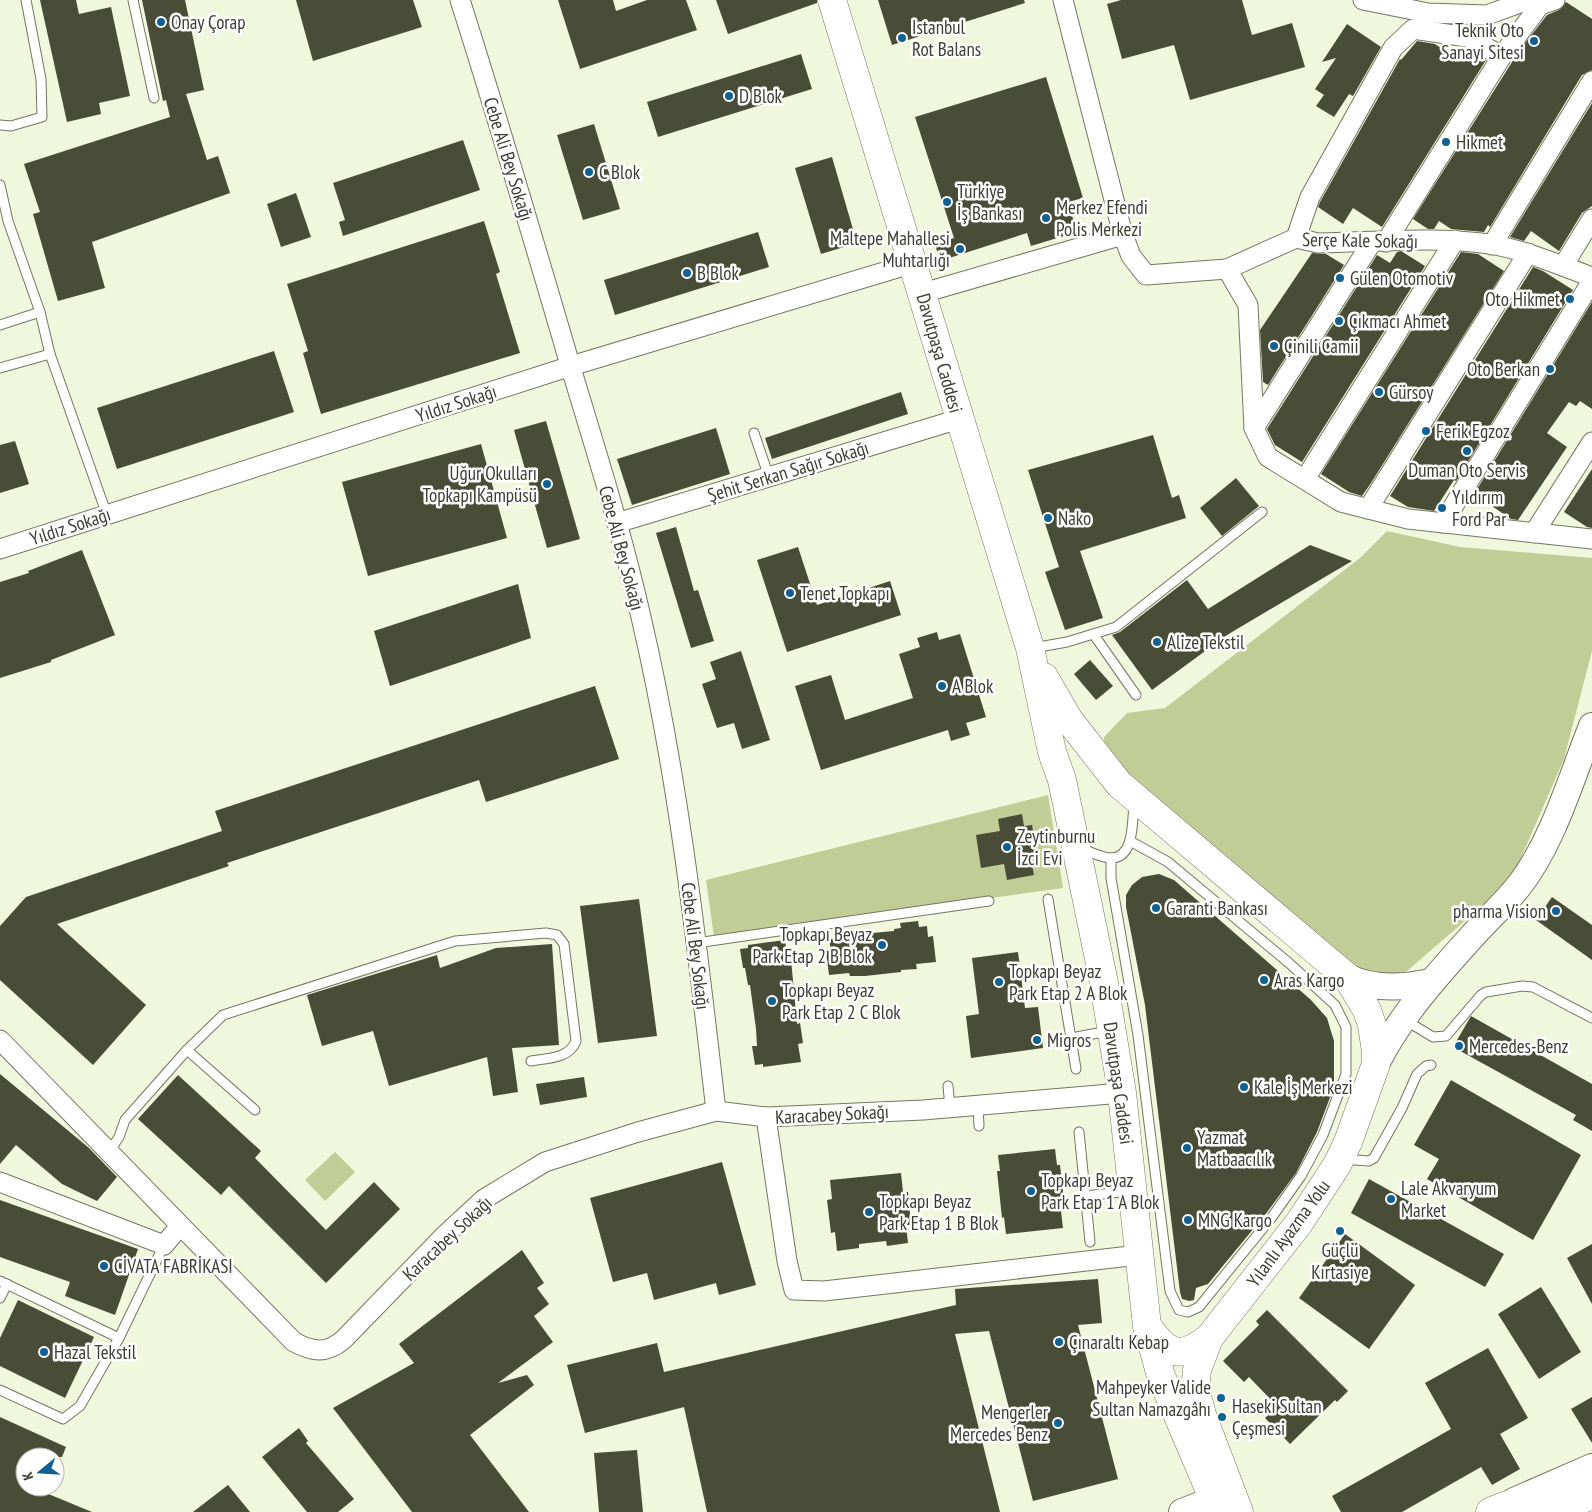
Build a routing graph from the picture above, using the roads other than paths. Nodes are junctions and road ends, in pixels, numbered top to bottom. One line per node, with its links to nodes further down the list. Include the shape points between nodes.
1 (26, 0): 13 (lane, via 41,79 42,117 11,126)
2 (133, 0): 12 (lane)
3 (460, 0): 31 (street, Cebe Ali Bey Sokağı)
4 (832, 0): 23 (main road, Davutpaşa Caddesi)
5 (1063, 0): 17 (street, Serçe Kale Sokağı)
6 (1363, 0): 9 (street)
7 (1541, 1): 8 (street); 10 (street)
8 (1508, 4): 9 (street, via 1487,15)
9 (1427, 6)
10 (1502, 56): 18 (street, via 1467,37 1414,29 1393,48 1310,197); 20 (street)
11 (1592, 81): 21 (street)
12 (154, 98)
13 (0, 125)
14 (0, 185): 16 (lane)
15 (1592, 219): 24 (street)
16 (4, 222): 28 (lane)
17 (1123, 235): 25 (street, Serçe Kale Sokağı, via 1131,256 1146,275); 27 (street)
18 (1296, 238): 20 (street, Serçe Kale Sokağı, via 1318,243); 25 (street, Serçe Kale Sokağı)
19 (1455, 240): 20 (street, Serçe Kale Sokağı); 21 (street, Serçe Kale Sokağı); 38 (street)
20 (1379, 242): 34 (street)
21 (1492, 244): 22 (street, Serçe Kale Sokağı)
22 (1528, 253): 24 (street, Serçe Kale Sokağı); 39 (street)
23 (914, 262): 27 (main road, Davutpaşa Caddesi); 31 (street, Yıldız Sokağı)
24 (1563, 266): 26 (street, Serçe Kale Sokağı)
25 (1227, 268): 34 (street, via 1248,305)
26 (1592, 279): 43 (street)
27 (923, 293): 33 (main road, Davutpaşa Caddesi)
28 (40, 312): 29 (lane); 30 (lane)
29 (0, 325)
30 (50, 354): 32 (lane); 41 (lane)
31 (571, 366): 41 (street, Yıldız Sokağı); 42 (street, Cebe Ali Bey Sokağı)
32 (0, 368)
33 (959, 419): 37 (street, Şehit Serkan Sağır Sokağı); 48 (main road, Davutpaşa Caddesi)
34 (1254, 428): 38 (street, via 1268,457)
35 (754, 433): 37 (lane)
36 (1592, 442): 44 (street)
37 (769, 477): 42 (street, Şehit Serkan Sağır Sokağı)
38 (1304, 479): 39 (street, via 1341,502)
39 (1368, 508): 43 (street, via 1408,519)
40 (1262, 512): 47 (lane, via 1116,627)
41 (107, 515): 46 (street, Yıldız Sokağı)
42 (617, 523): 58 (street, Cebe Ali Bey Sokağı, via 660,707)
43 (1443, 523): 44 (street)
44 (1534, 533): 45 (street)
45 (1592, 539)
46 (0, 549)
47 (1094, 635): 48 (lane); 49 (lane)
48 (1030, 648): 51 (main road, Davutpaşa Caddesi, via 1052,752); 52 (main road, Davutpaşa Caddesi, via 1058,703)
49 (1136, 696)
50 (1592, 726): 60 (street, via 1535,861 1518,887)
51 (1062, 780): 52 (main road, via 1071,772 1085,769 1097,772); 54 (main road, Davutpaşa Caddesi)
52 (1127, 791): 53 (lane); 59 (main road, Davutpaşa Caddesi)
53 (1130, 841): 55 (lane, via 1120,856); 55 (lane, via 1168,862 1282,956 1335,1005 1346,1027 1346,1074 1323,1135 1301,1176 1199,1307 1188,1312 1179,1310 1170,1291 1138,1035 1111,878)
54 (1075, 846): 55 (lane); 63 (main road, Davutpaşa Caddesi)
55 (1111, 858)
56 (1048, 899): 64 (lane)
57 (989, 901): 58 (lane)
58 (696, 943): 76 (street, Cebe Ali Bey Sokağı)
59 (1347, 977): 60 (street, via 1368,986 1414,986); 68 (main road, Davutpaşa Caddesi, via 1370,1017)
60 (1431, 982): 62 (street)
61 (1592, 1018): 62 (lane, via 1533,987 1522,986 1481,995 1446,1036 1433,1037)
62 (1403, 1019): 68 (street)
63 (1112, 1030): 64 (lane); 72 (main road, Davutpaşa Caddesi)
64 (1071, 1038): 70 (lane)
65 (0, 1040): 80 (street, Karacabey Sokağı)
66 (187, 1050): 67 (lane, via 223,1015 332,979 455,942 546,932 556,935 564,944 576,1041 573,1050 564,1055); 75 (lane); 80 (lane, via 125,1120)
67 (531, 1061)
68 (1376, 1064): 81 (main road, Yılanlı Ayazma Yolu)
69 (1431, 1065): 81 (lane, via 1417,1074 1374,1158 1369,1161)
70 (1076, 1069)
71 (948, 1086): 74 (lane)
72 (1122, 1093): 73 (street, Karacabey Sokağı); 83 (main road, Davutpaşa Caddesi)
73 (978, 1105): 74 (street, Karacabey Sokağı); 78 (lane)
74 (950, 1107): 77 (street, Karacabey Sokağı)
75 (255, 1110)
76 (716, 1111): 77 (street, Karacabey Sokağı); 85 (street, Karacabey Sokağı, via 545,1162 484,1199 343,1340 322,1351 313,1351 294,1342)
77 (766, 1117): 88 (street, via 794,1290 824,1291)
78 (979, 1126)
79 (1079, 1132): 84 (lane)
80 (109, 1152): 85 (street, Karacabey Sokağı)
81 (1340, 1159): 93 (main road, Yılanlı Ayazma Yolu, via 1299,1223)
82 (0, 1182): 87 (street)
83 (1132, 1190): 84 (lane); 88 (main road, Davutpaşa Caddesi)
84 (1086, 1196): 86 (lane)
85 (180, 1226): 87 (street)
86 (1090, 1242)
87 (164, 1245): 92 (lane)
88 (1139, 1255): 91 (main road, Davutpaşa Caddesi)
89 (3, 1282): 90 (lane); 92 (lane)
90 (0, 1298)
91 (1147, 1326): 93 (main road, via 1162,1346 1170,1351 1190,1350); 97 (main road, Davutpaşa Caddesi, via 1161,1376)
92 (119, 1338): 94 (lane, via 80,1406 63,1419)
93 (1209, 1338): 100 (main road, via 1199,1364 1195,1389)
94 (0, 1390)
95 (1592, 1468): 98 (street)
96 (1592, 1495): 102 (main road)
97 (1216, 1504): 99 (street, via 1203,1504)
98 (1502, 1507): 101 (main road, via 1525,1502)
99 (1182, 1512)
100 (1240, 1512)
101 (1540, 1512)
102 (1551, 1512)

